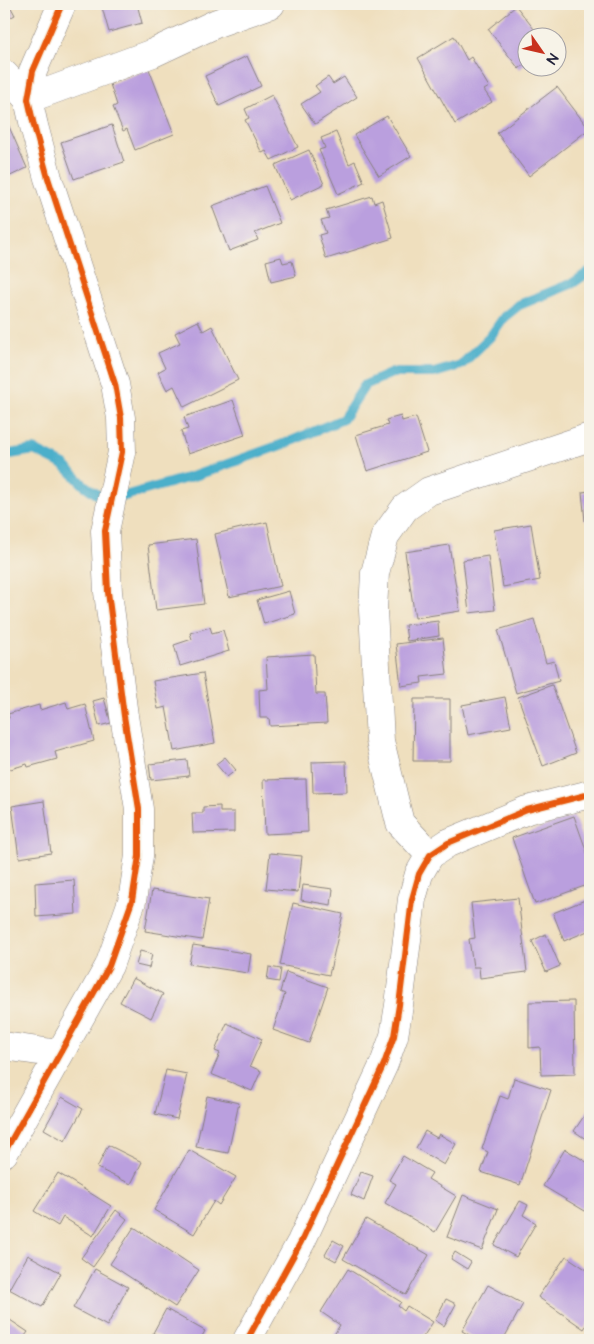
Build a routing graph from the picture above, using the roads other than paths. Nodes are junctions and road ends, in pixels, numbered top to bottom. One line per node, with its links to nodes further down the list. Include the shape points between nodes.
1 (62, 4): 4 (street, via 33,71)
2 (271, 4): 4 (street, via 217,23 153,53)
3 (4, 74): 4 (street)
4 (28, 99): 9 (street, via 48,178 115,384 121,418 122,452 105,531 108,592 139,809 139,856 132,902 109,966)
5 (590, 437): 7 (street, via 429,491 405,508 386,536 375,572 373,610 380,742 400,823)
6 (590, 794): 7 (street, via 527,810 448,843)
7 (430, 855): 11 (street, via 419,874 412,899 394,1036 384,1064 300,1242)
8 (4, 1046): 9 (street)
9 (58, 1054): 10 (street)
10 (4, 1153)
11 (247, 1340)

